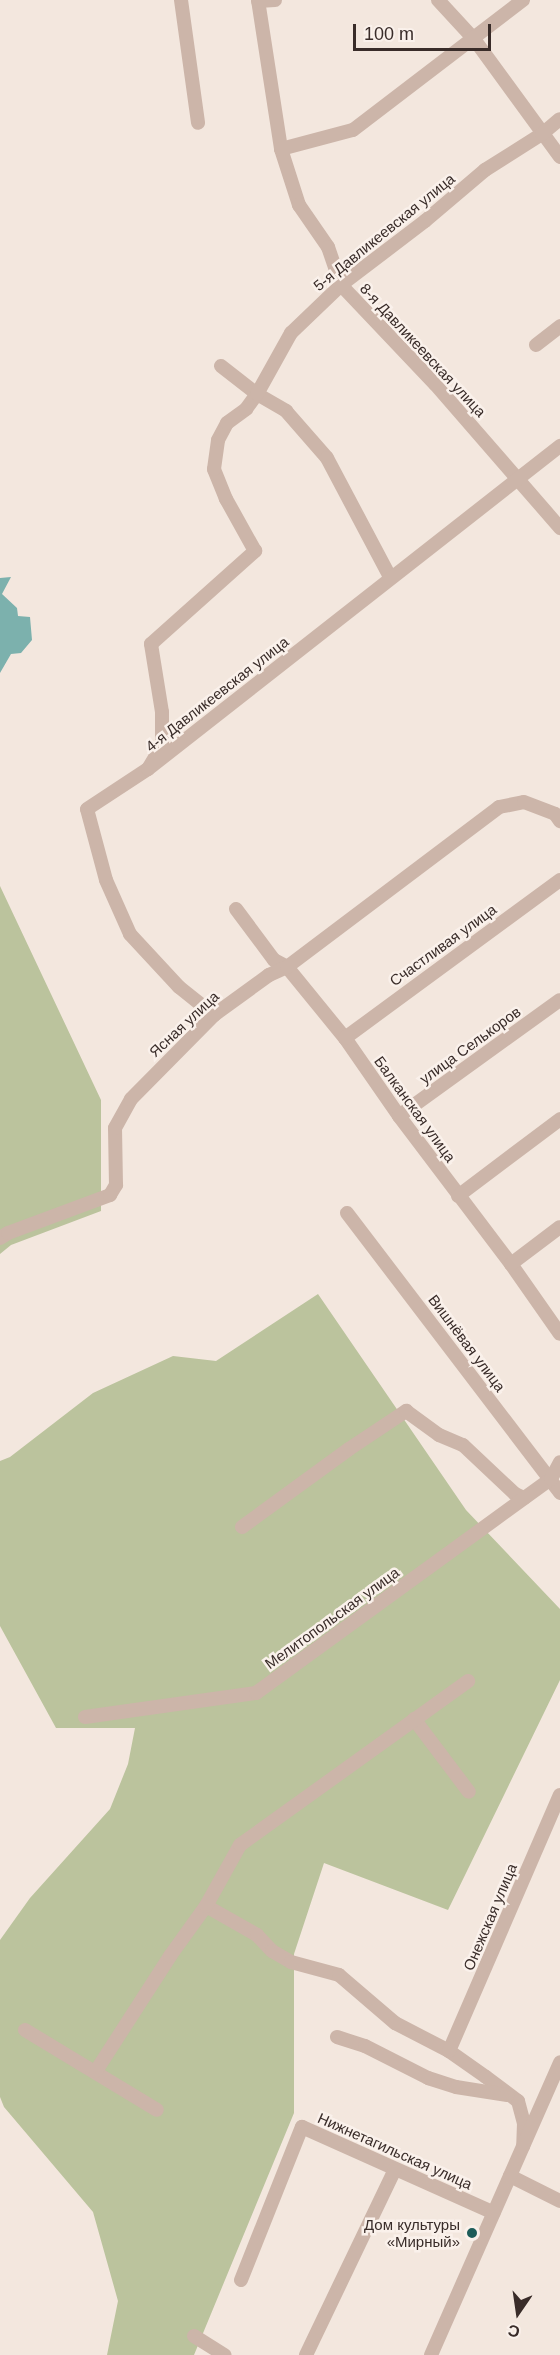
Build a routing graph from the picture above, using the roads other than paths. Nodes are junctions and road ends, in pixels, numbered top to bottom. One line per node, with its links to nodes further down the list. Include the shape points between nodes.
1 (181, 0): 8 (street)
2 (258, 0): 3 (street); 10 (street, 8-я Давликеевская улица)
3 (275, 0)
4 (438, 0): 6 (street)
5 (523, 0): 6 (street)
6 (474, 39): 9 (street); 10 (street, via 353,130)
7 (560, 119): 9 (street, 5-я Давликеевская улица)
8 (198, 123)
9 (542, 134): 11 (street); 12 (street, 5-я Давликеевская улица, via 485,170)
10 (281, 149): 12 (street, 8-я Давликеевская улица, via 299,205 328,247)
11 (560, 157)
12 (341, 285): 16 (street, 5-я Давликеевская улица, via 291,333); 18 (street, 8-я Давликеевская улица)
13 (560, 326): 14 (street)
14 (536, 345)
15 (221, 366): 16 (street)
16 (257, 394): 20 (street, via 286,411 327,458); 21 (street, 5-я Давликеевская улица, via 246,409 227,423 214,459 226,499 255,551 151,644 162,712 162,746)
17 (560, 446): 18 (street, 4-я Давликеевская улица)
18 (518, 478): 19 (street, 8-я Давликеевская улица); 20 (street, 4-я Давликеевская улица)
19 (560, 528)
20 (390, 577): 21 (street, 4-я Давликеевская улица)
21 (148, 770): 27 (street, 4-я Давликеевская улица, via 87,809 106,880 130,934 179,987)
22 (560, 821): 25 (street, Ясная улица, via 555,814 524,802 499,807)
23 (560, 880): 28 (street, Счастливая улица)
24 (236, 909): 25 (street, Балканская улица, via 274,960)
25 (287, 967): 27 (street, Ясная улица, via 268,975); 28 (street, Балканская улица)
26 (560, 1000): 29 (street, улица Селькоров)
27 (214, 1015): 34 (street, Ясная улица, via 130,1099 116,1128 116,1185 110,1195)
28 (345, 1038): 29 (street, Балканская улица)
29 (399, 1116): 31 (street, Балканская улица)
30 (560, 1119): 31 (street)
31 (458, 1196): 35 (street, Балканская улица)
32 (347, 1213): 38 (street, Вишнёвая улица)
33 (560, 1227): 35 (street)
34 (0, 1238)
35 (511, 1264): 36 (street, Балканская улица)
36 (560, 1335)
37 (560, 1462): 38 (street, Мелитопольская улица)
38 (551, 1479): 39 (street, Вишнёвая улица); 40 (street, Мелитопольская улица)
39 (560, 1493)
40 (524, 1498): 41 (street, via 464,1445 439,1435 406,1411); 43 (street, Мелитопольская улица, via 256,1693)
41 (242, 1527)
42 (468, 1681): 44 (street)
43 (85, 1717)
44 (414, 1719): 45 (street); 47 (street, via 240,1845)
45 (469, 1792)
46 (560, 1795): 50 (street, Онежская улица)
47 (206, 1906): 50 (street, via 257,1935 272,1951 291,1962 339,1975 395,2023); 52 (street)
48 (25, 2030): 52 (street)
49 (337, 2037): 54 (street, via 365,2046 428,2078)
50 (449, 2051): 54 (street)
51 (560, 2062): 53 (street)
52 (96, 2071): 55 (street)
53 (550, 2096): 54 (street, via 528,2104); 56 (street)
54 (513, 2099): 56 (street, via 524,2123)
55 (157, 2110)
56 (523, 2146): 58 (street)
57 (395, 2169): 60 (street, Нижнетагильская улица); 61 (street, Нижнетагильская улица, via 302,2127); 64 (street)
58 (510, 2176): 59 (street); 60 (street)
59 (560, 2201)
60 (494, 2213): 65 (street)
61 (241, 2280)
62 (194, 2336): 63 (street)
63 (224, 2355)
64 (306, 2355)
65 (431, 2355)

